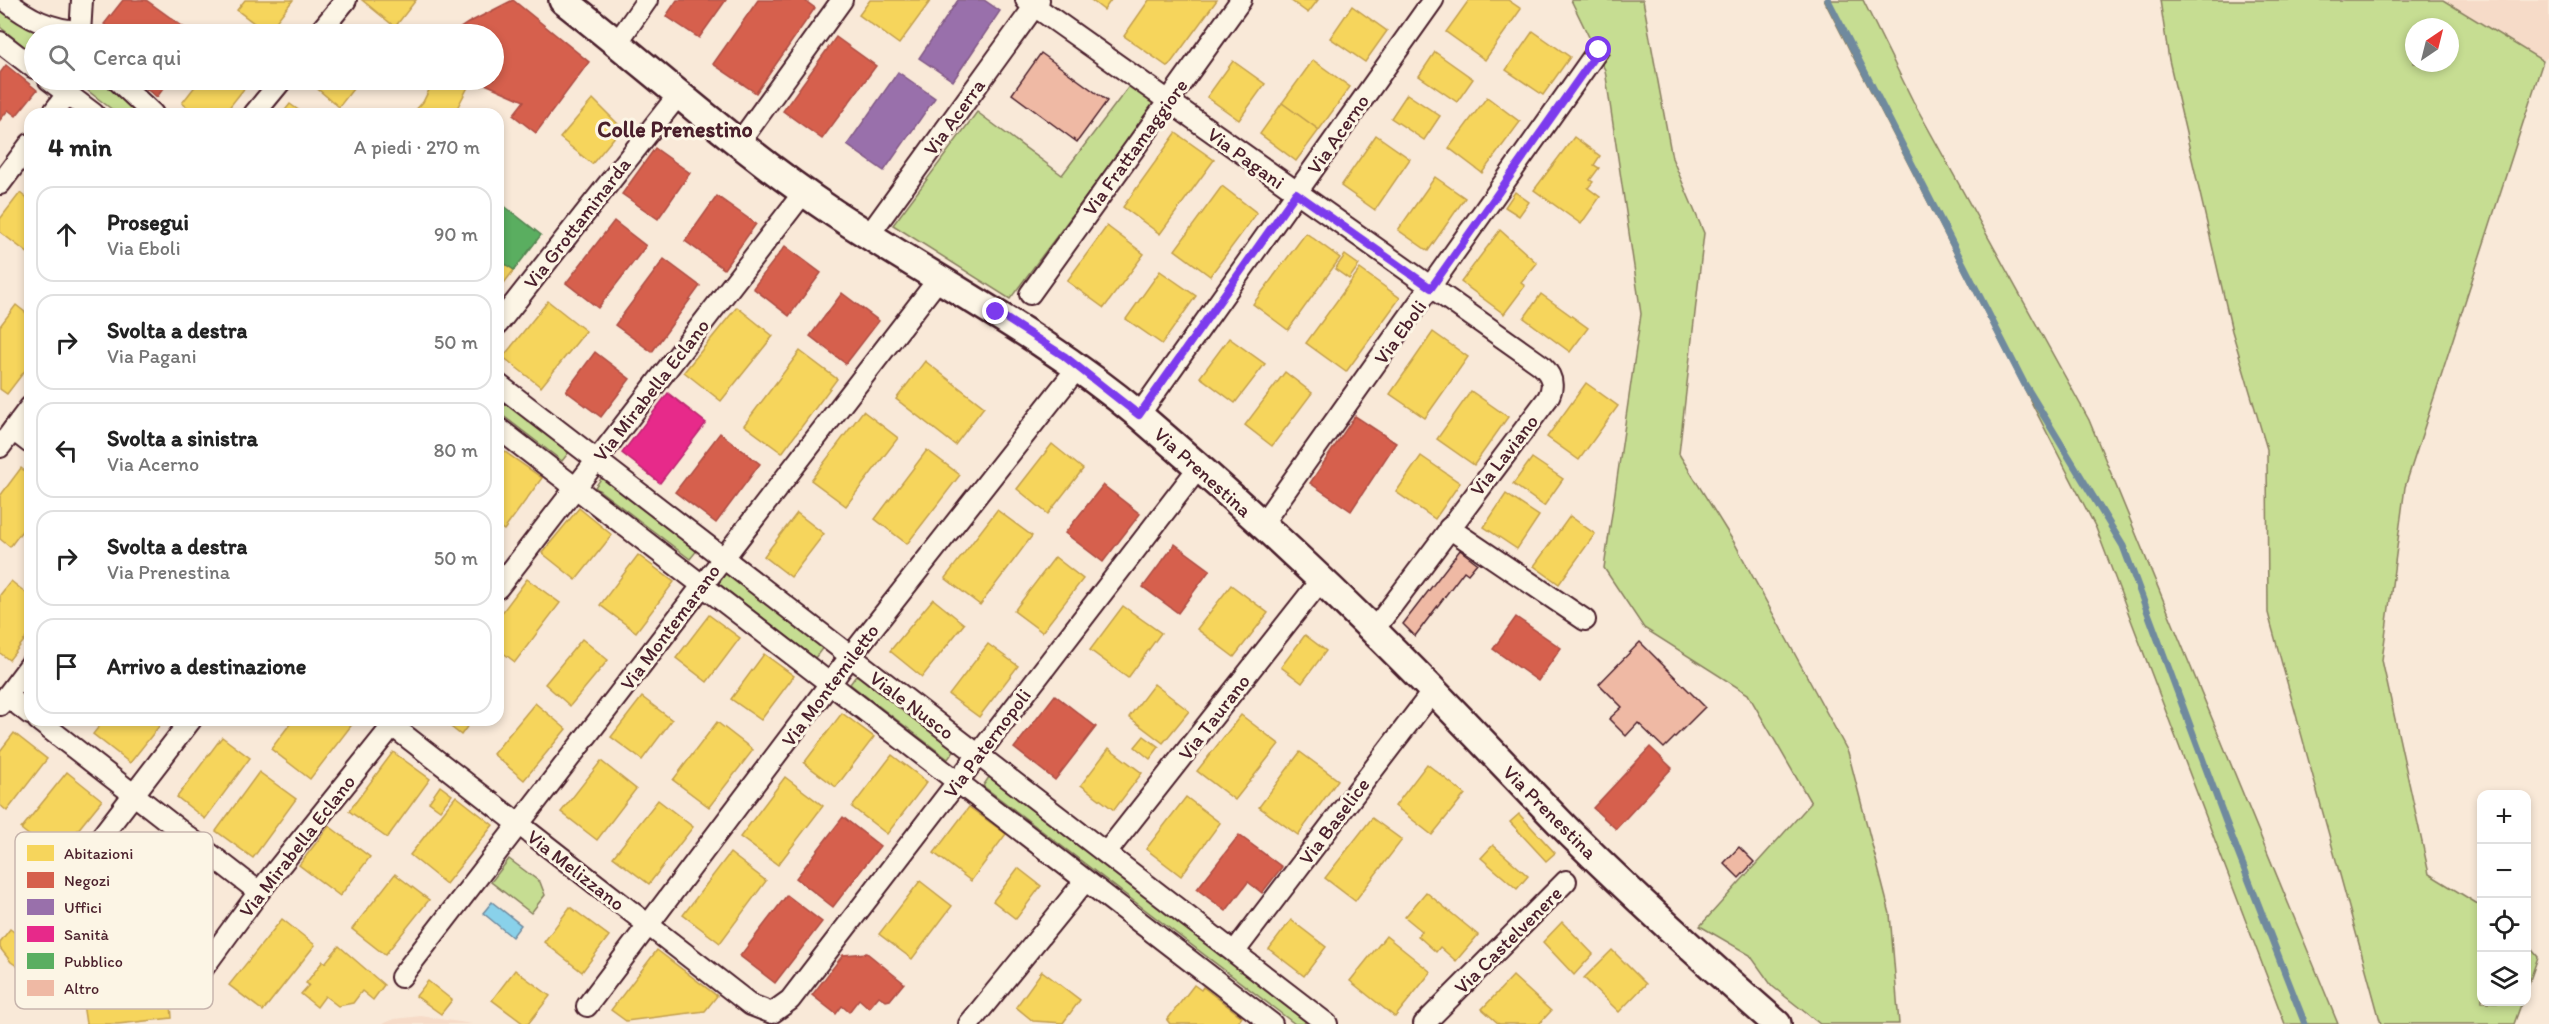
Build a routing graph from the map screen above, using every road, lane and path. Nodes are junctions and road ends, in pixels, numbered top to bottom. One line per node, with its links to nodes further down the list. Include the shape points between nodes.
1 (4, 0): 11 (street)
2 (82, 0): 12 (street)
3 (96, 0): 13 (street)
4 (346, 0): 14 (street)
5 (563, 0): 16 (main road, Via Prenestina)
6 (647, 0): 16 (street)
7 (842, 0): 29 (street)
8 (1240, 0): 24 (street, Via Frattamaggiore)
9 (1433, 0): 33 (street, Via Acerno)
10 (1033, 2): 24 (street, Via Pagani); 34 (street, Via Acerra)
11 (43, 24)
12 (81, 24)
13 (85, 24)
14 (326, 24)
15 (0, 42): 18 (street)
16 (617, 43): 23 (main road, Via Prenestina)
17 (1599, 50): 36 (street, Via Eboli)
18 (24, 60)
19 (67, 90): 25 (street)
20 (72, 90): 26 (street)
21 (128, 90): 27 (street)
22 (274, 90): 28 (street)
23 (679, 94): 29 (main road, Via Prenestina); 38 (street, Via Grottaminarda)
24 (1168, 101): 33 (street, Via Pagani); 37 (street, Via Frattamaggiore)
25 (56, 108)
26 (88, 108)
27 (147, 108)
28 (259, 108)
29 (739, 143): 32 (main road, Via Prenestina)
30 (24, 152): 31 (street)
31 (0, 184)
32 (804, 192): 34 (main road, Via Prenestina); 48 (street, Via Mirabella Eclano)
33 (1296, 193): 36 (street, Via Pagani); 43 (street, Via Acerno)
34 (869, 235): 35 (main road, Via Prenestina)
35 (940, 277): 39 (main road, Via Prenestina); 53 (street, Via Montemarano)
36 (1431, 288): 40 (street, Via Pagani, via 1540,365); 51 (street, Via Eboli)
37 (1030, 294)
38 (504, 316)
39 (1078, 367): 43 (main road, Via Prenestina); 59 (street, Via Montemiletto)
40 (1552, 380): 52 (street, Via Laviano, via 1548,398)
41 (504, 389): 48 (street, Viale Nusco)
42 (24, 415): 44 (street)
43 (1139, 415): 49 (main road, Via Prenestina)
44 (13, 430): 46 (street); 47 (street)
45 (504, 433): 50 (street, Viale Nusco)
46 (24, 438)
47 (0, 447)
48 (596, 460): 50 (street, Via Mirabella Eclano); 53 (street, Viale Nusco)
49 (1199, 467): 51 (main road, Via Prenestina); 69 (street, Via Paternopoli)
50 (575, 488): 54 (street, Via Mirabella Eclano); 56 (street, Viale Nusco)
51 (1262, 524): 55 (main road, Via Prenestina)
52 (1449, 528): 57 (street); 58 (street, Via Laviano)
53 (722, 557): 56 (street, Via Montemarano); 59 (street, Viale Nusco)
54 (504, 580)
55 (1321, 580): 58 (main road, Via Prenestina); 75 (street, Via Taurano)
56 (702, 584): 61 (street, Viale Nusco); 72 (street, Via Montemarano)
57 (1585, 620)
58 (1373, 630): 62 (main road, Via Prenestina)
59 (850, 657): 61 (street, Via Montemiletto); 69 (street, Viale Nusco)
60 (24, 673): 63 (street)
61 (830, 684): 70 (street, Viale Nusco); 80 (street, Via Montemiletto)
62 (1433, 691): 81 (street, Via Baselice); 90 (main road, Via Prenestina, via 1592,854)
63 (3, 700): 64 (street)
64 (24, 711)
65 (46, 726): 71 (street)
66 (186, 726): 71 (street)
67 (388, 726): 79 (street, Via Mirabella Eclano)
68 (396, 726): 72 (street, Via Melizzano)
69 (978, 755): 70 (street, Via Paternopoli); 75 (street, Viale Nusco)
70 (957, 783): 77 (street, Viale Nusco); 85 (street, Via Paternopoli, via 790,1000)
71 (133, 794): 73 (street); 74 (street)
72 (519, 826): 80 (street, Via Melizzano); 83 (street, Via Montemarano)
73 (104, 832)
74 (182, 832)
75 (1106, 853): 81 (street, Viale Nusco)
76 (213, 856): 79 (street)
77 (1085, 881): 86 (street); 87 (street, Viale Nusco)
78 (1566, 881): 89 (street, Via Castelvenere)
79 (259, 892): 82 (street, Via Mirabella Eclano)
80 (646, 925): 84 (street, Via Montemiletto); 85 (street, Via Melizzano, via 751,1005)
81 (1235, 951): 88 (street, Viale Nusco)
82 (213, 956)
83 (401, 977)
84 (587, 1006)
85 (772, 1013)
86 (969, 1024)
87 (1272, 1024)
88 (1327, 1024)
89 (1424, 1024)
90 (1777, 1024)

